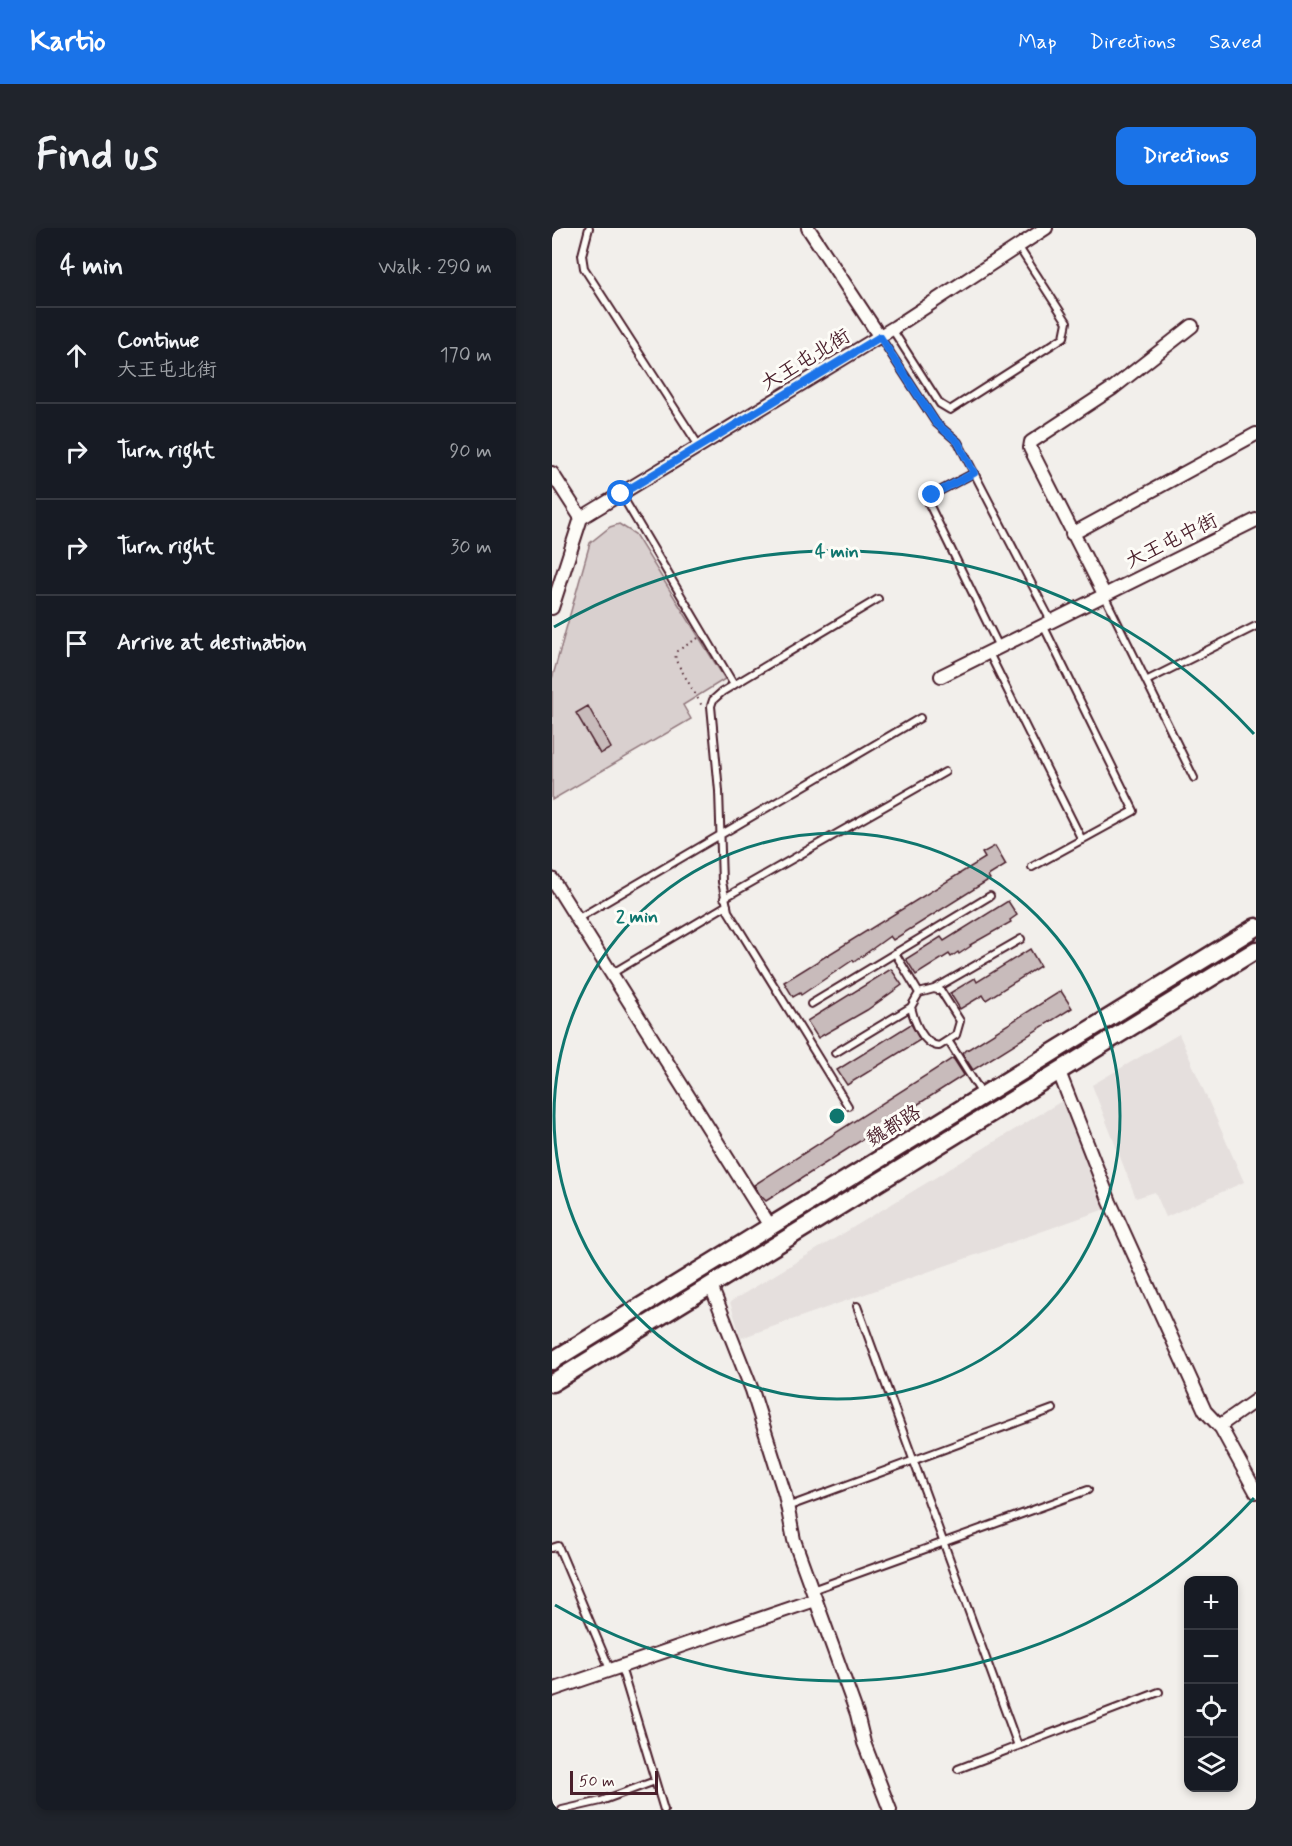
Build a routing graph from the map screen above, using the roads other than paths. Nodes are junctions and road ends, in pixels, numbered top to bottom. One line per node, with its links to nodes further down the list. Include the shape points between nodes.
1 (589, 228): 9 (lane, via 582,255 584,268)
2 (808, 228): 7 (street)
3 (1046, 228): 4 (street, 大王屯北街)
4 (1018, 246): 6 (street, 大王屯北街); 6 (lane, via 1067,322 1064,337 1055,343 950,410 940,404)
5 (1192, 326): 15 (street, via 1113,388 1031,442 1030,448)
6 (892, 329): 7 (street, 大王屯北街)
7 (880, 337): 9 (street, 大王屯北街); 11 (lane, via 936,423 958,442)
8 (1256, 434): 15 (street)
9 (699, 446): 12 (street, 大王屯北街)
10 (552, 473): 13 (street)
11 (974, 473): 19 (lane); 21 (lane, via 932,495 929,504)
12 (621, 494): 13 (street, 大王屯北街); 24 (lane)
13 (581, 518): 18 (street)
14 (1256, 520): 16 (street, 大王屯中街)
15 (1072, 534): 16 (street)
16 (1104, 594): 19 (street, 大王屯中街); 23 (lane)
17 (878, 599): 24 (lane)
18 (552, 608)
19 (1047, 623): 21 (street, 大王屯中街); 29 (lane, via 1134,811)
20 (1256, 626): 23 (lane)
21 (994, 650): 22 (street, 大王屯中街); 29 (lane)
22 (941, 676)
23 (1148, 680): 27 (lane)
24 (734, 685): 28 (lane, via 713,700 711,706)
25 (920, 718): 28 (lane)
26 (945, 772): 33 (lane)
27 (1194, 778)
28 (720, 835): 33 (lane); 34 (lane)
29 (1082, 840): 30 (lane)
30 (1032, 867)
31 (552, 879): 34 (street)
32 (990, 896): 38 (lane)
33 (725, 902): 39 (lane); 48 (lane)
34 (577, 920): 39 (street)
35 (1256, 927): 47 (main road, 魏都路)
36 (1021, 939): 40 (lane)
37 (1256, 950): 46 (main road)
38 (895, 953): 41 (lane); 42 (lane)
39 (610, 975): 49 (street)
40 (934, 989): 41 (lane); 44 (lane, via 941,991 960,1021)
41 (919, 993): 43 (lane)
42 (811, 1004)
43 (910, 1007): 44 (lane, via 927,1041 939,1046); 45 (lane)
44 (949, 1042): 47 (lane)
45 (835, 1053)
46 (1059, 1072): 50 (main road); 56 (street, via 1119,1223 1205,1411)
47 (982, 1095): 49 (main road, 魏都路)
48 (848, 1106)
49 (770, 1226): 52 (main road, 魏都路)
50 (711, 1286): 53 (main road); 60 (street, via 752,1390)
51 (857, 1306): 57 (lane)
52 (552, 1361)
53 (552, 1383)
54 (1256, 1402): 56 (street)
55 (1053, 1409): 57 (lane)
56 (1219, 1426): 59 (street)
57 (913, 1461): 60 (lane); 61 (lane)
58 (1088, 1490): 61 (lane)
59 (1256, 1492)
60 (787, 1507): 63 (street)
61 (943, 1542): 63 (lane); 67 (lane)
62 (552, 1548): 64 (lane, via 558,1546)
63 (814, 1595): 64 (street, via 699,1642); 72 (street)
64 (615, 1667): 65 (street); 69 (lane)
65 (552, 1690)
66 (1159, 1692): 67 (lane)
67 (1018, 1746): 68 (lane)
68 (958, 1769)
69 (655, 1780): 70 (lane, via 601,1801); 71 (lane)
70 (562, 1810)
71 (664, 1810)
72 (890, 1810)

